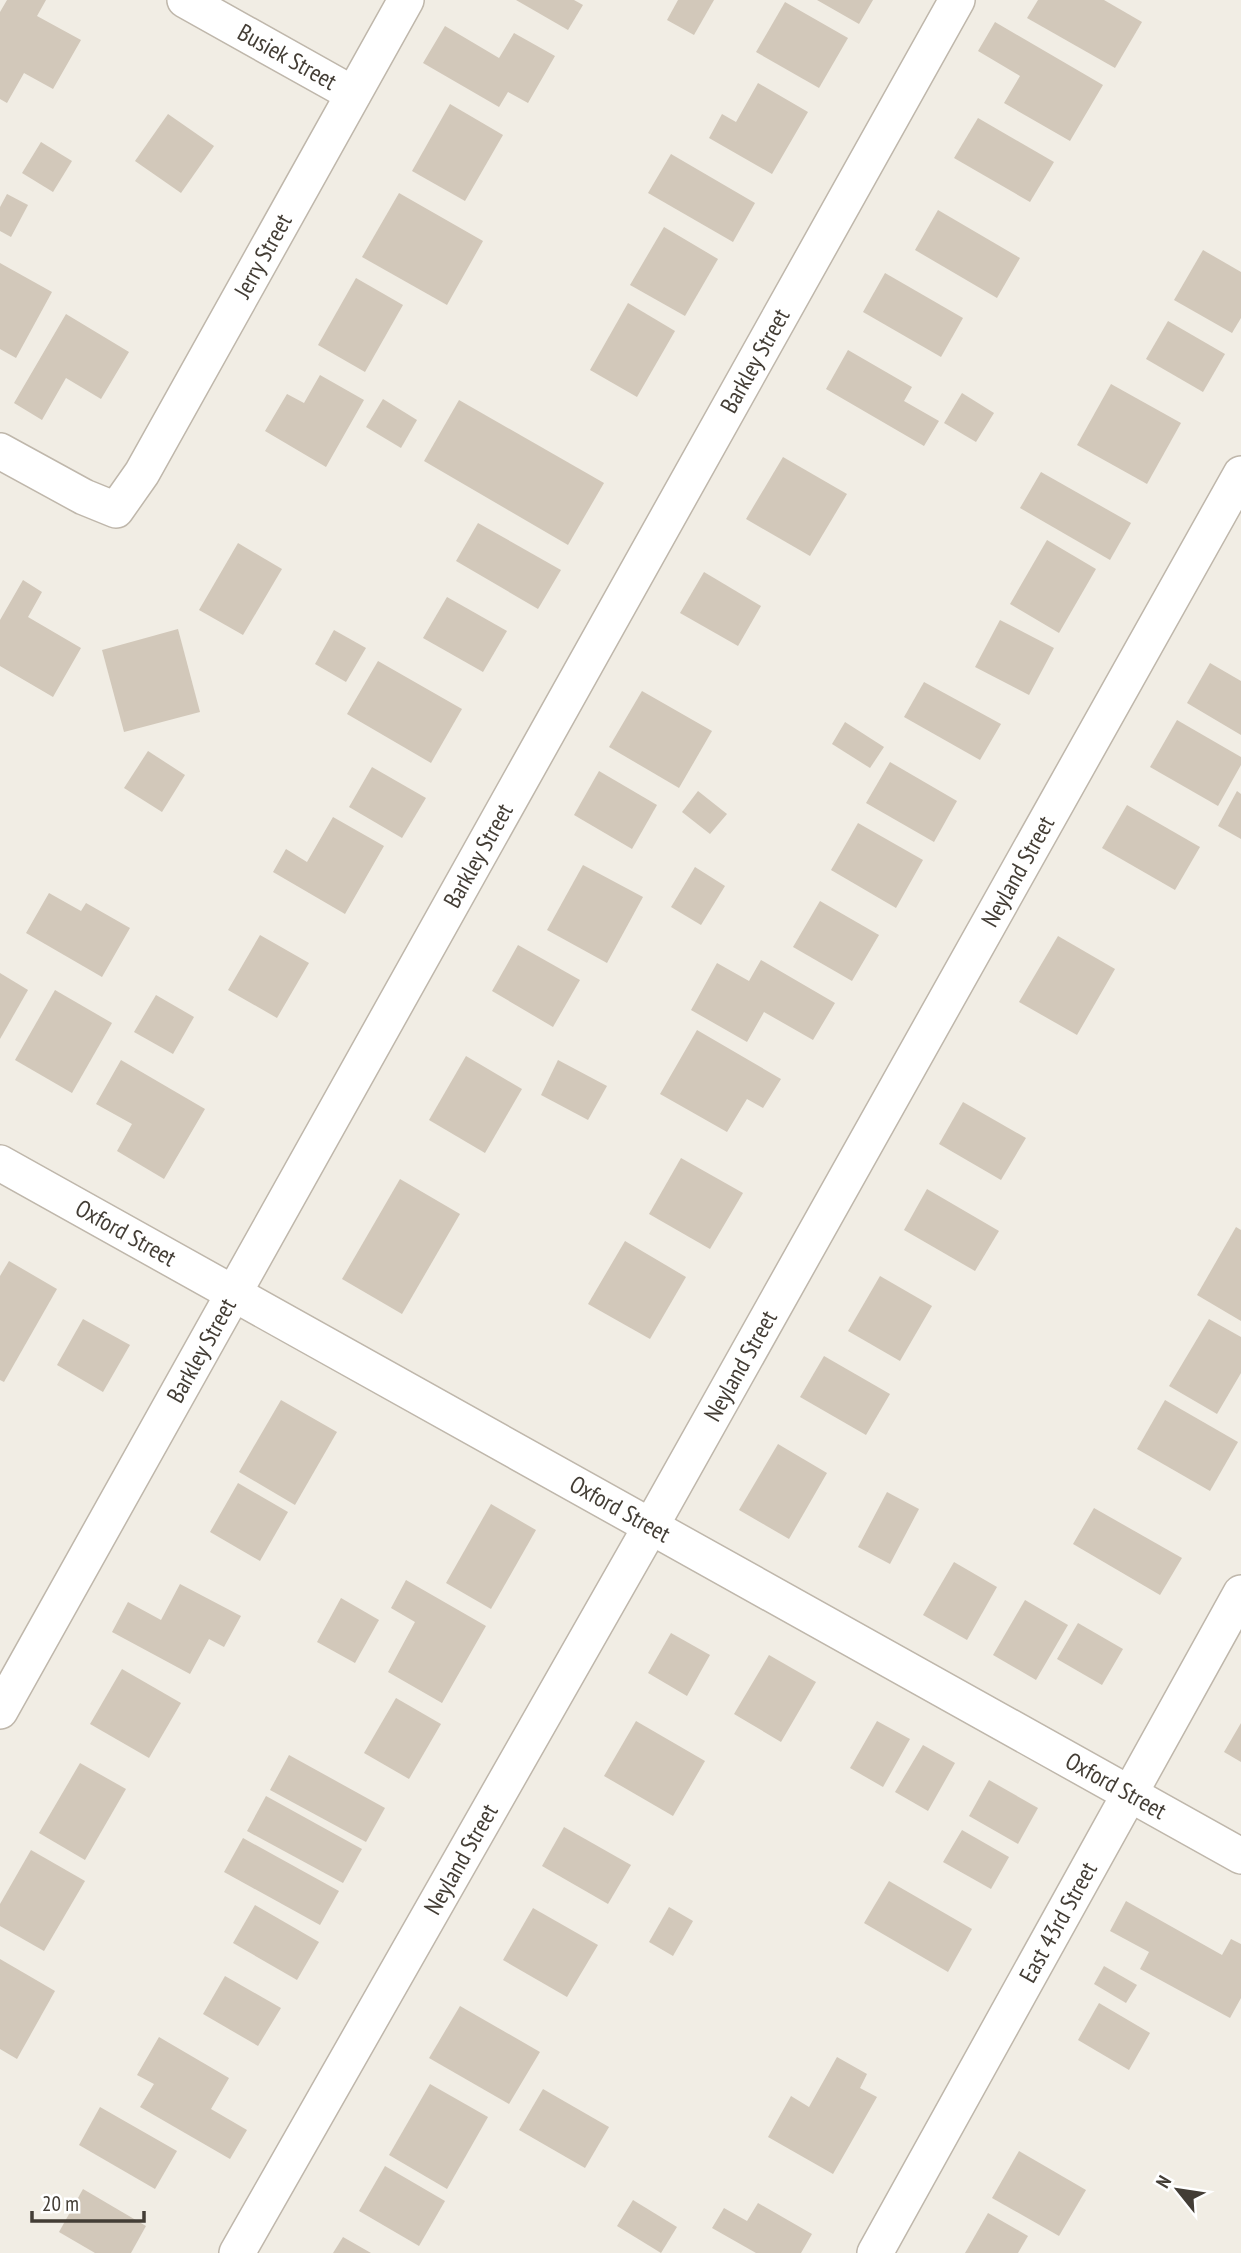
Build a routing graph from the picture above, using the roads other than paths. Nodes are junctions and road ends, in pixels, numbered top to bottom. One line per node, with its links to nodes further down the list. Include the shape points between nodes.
1 (185, 0): 4 (street, Busiek Street)
2 (406, 0): 4 (street, Jerry Street)
3 (957, 0): 8 (street, Barkley Street)
4 (353, 94): 5 (street, Jerry Street, via 142,473 116,510)
5 (0, 451)
6 (1241, 474): 9 (street, Neyland Street)
7 (0, 1163): 8 (street, Oxford Street)
8 (232, 1293): 9 (street, Oxford Street); 11 (street, Barkley Street)
9 (651, 1526): 12 (street, Oxford Street); 14 (street, Neyland Street)
10 (1241, 1592): 12 (street, East 43rd Street)
11 (0, 1711)
12 (1130, 1795): 13 (street, Oxford Street); 15 (street, East 43rd Street)
13 (1241, 1856)
14 (237, 2253)
15 (875, 2253)

